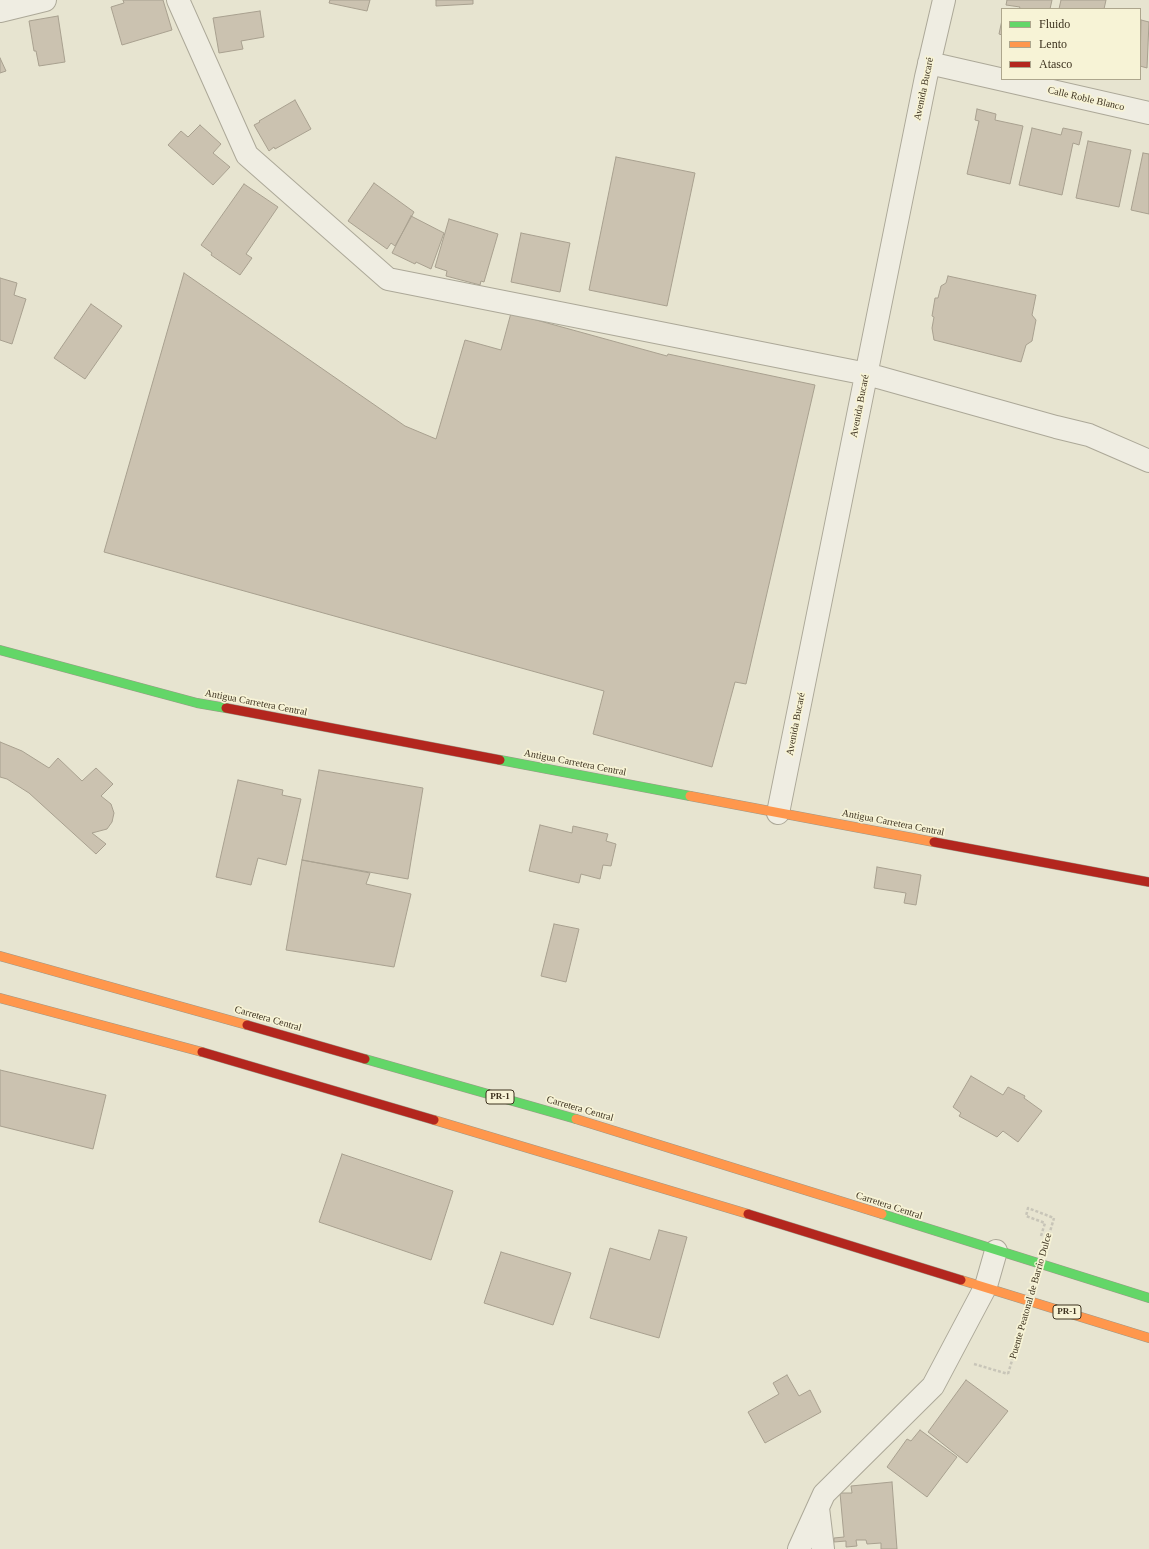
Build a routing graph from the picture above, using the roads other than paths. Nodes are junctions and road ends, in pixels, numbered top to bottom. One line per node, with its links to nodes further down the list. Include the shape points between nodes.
1 (45, 0): 4 (street)
2 (178, 0): 9 (street, via 247,155 388,279)
3 (944, 0): 5 (street, Avenida Bucaré)
4 (0, 11)
5 (929, 63): 6 (street, Calle Roble Blanco); 9 (street, Avenida Bucaré)
6 (1001, 79)
7 (1004, 80): 8 (street, Calle Roble Blanco)
8 (1149, 113)
9 (867, 374): 10 (street, via 1089,435); 12 (street, Avenida Bucaré)
10 (1149, 461)
11 (0, 650): 12 (main road, Antigua Carretera Central, via 197,703)
12 (778, 813): 13 (main road, Antigua Carretera Central)
13 (1149, 882)
14 (0, 956): 16 (main road, Carretera Central / PR-1, via 631,1135)
15 (0, 998): 17 (main road, PR-1, via 202,1052 621,1174)
16 (996, 1251): 17 (street); 18 (main road, Carretera Central / PR-1)
17 (986, 1286): 19 (main road, PR-1); 20 (street, via 933,1386 824,1494)
18 (1149, 1298)
19 (1149, 1338)
20 (818, 1507): 21 (street); 22 (street)
21 (799, 1549)
22 (823, 1549)

